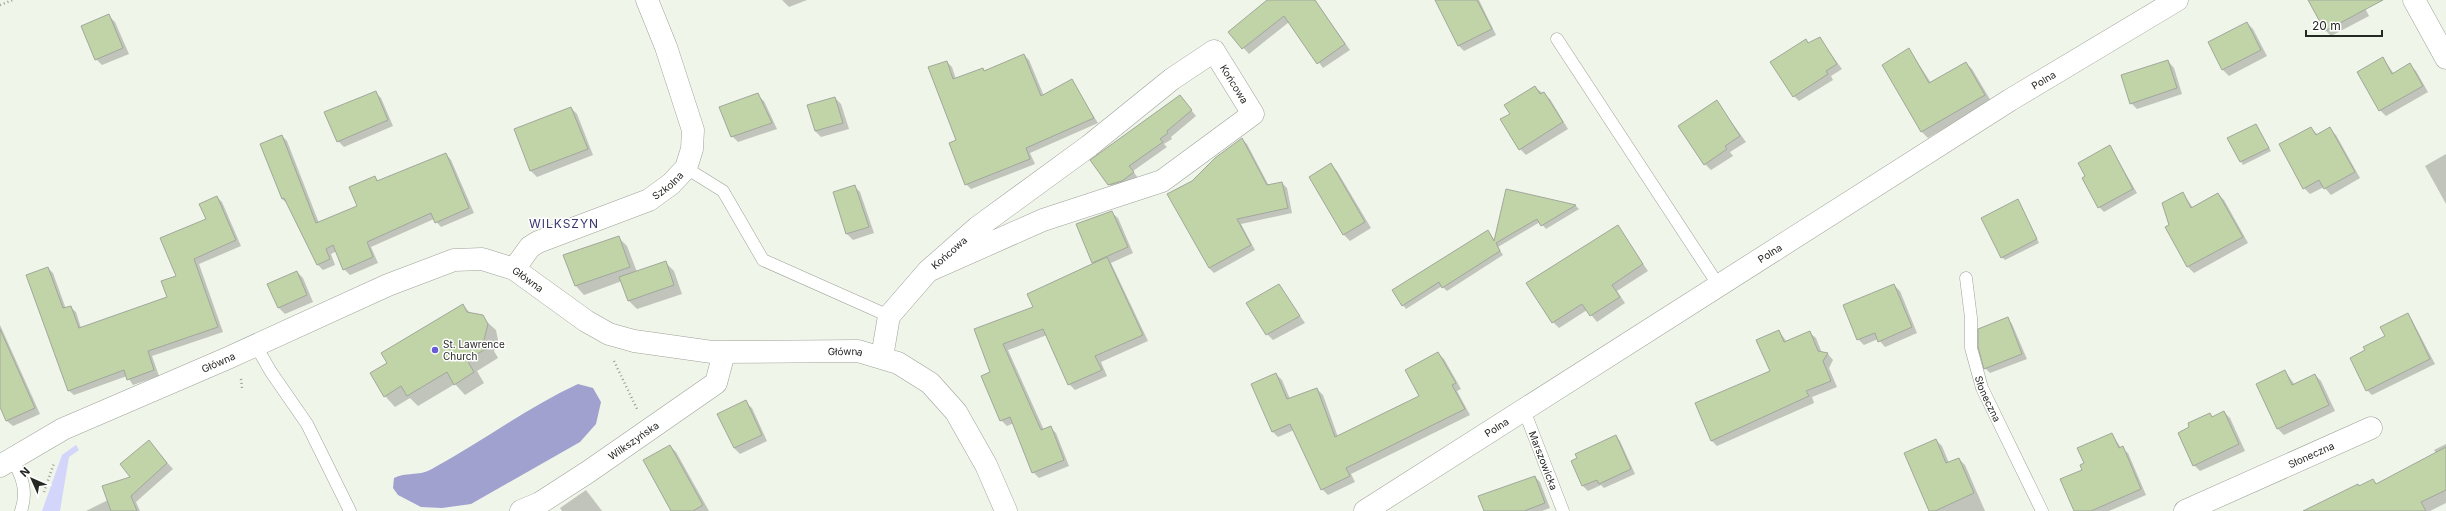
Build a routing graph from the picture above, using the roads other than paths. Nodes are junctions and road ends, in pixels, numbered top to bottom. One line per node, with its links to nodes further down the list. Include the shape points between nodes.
1 (647, 0): 6 (street, Szkolna, via 666,47 693,130 692,148)
2 (2178, 0): 10 (street, Polna, via 2010,100)
3 (2414, 0): 5 (street)
4 (1556, 39): 10 (lane)
5 (2446, 58)
6 (686, 168): 7 (street, Szkolna, via 671,184 649,200 538,242 530,247); 11 (lane, via 723,191 762,260)
7 (514, 269): 12 (street, Główna, via 482,259 454,260 388,285); 13 (street, Główna, via 572,312 609,334 652,344)
8 (928, 271): 8 (street, Końcowa, via 1043,220 1162,181 1253,114 1214,51 1172,79 1089,146 978,227); 11 (street, Końcowa)
9 (1966, 278): 24 (lane, Słoneczna, via 1971,318 1971,348 1982,388)
10 (1719, 286): 15 (street, Polna)
11 (889, 316): 14 (street)
12 (256, 346): 17 (street, Główna, via 63,428); 19 (lane, via 307,424)
13 (724, 352): 14 (street, Główna, via 858,351); 20 (street, Wilkszyńska, via 716,382 540,503)
14 (882, 357): 21 (street, Główna, via 914,371 930,383 956,412 986,465)
15 (1524, 410): 22 (street, Polna); 23 (lane, Marszowicka)
16 (2371, 428): 25 (street, Słoneczna)
17 (6, 462): 18 (lane, via 23,482 26,500)
18 (21, 511)
19 (350, 511)
20 (521, 511)
21 (1006, 511)
22 (1365, 511)
23 (1563, 511)
24 (2042, 511)
25 (2185, 511)

